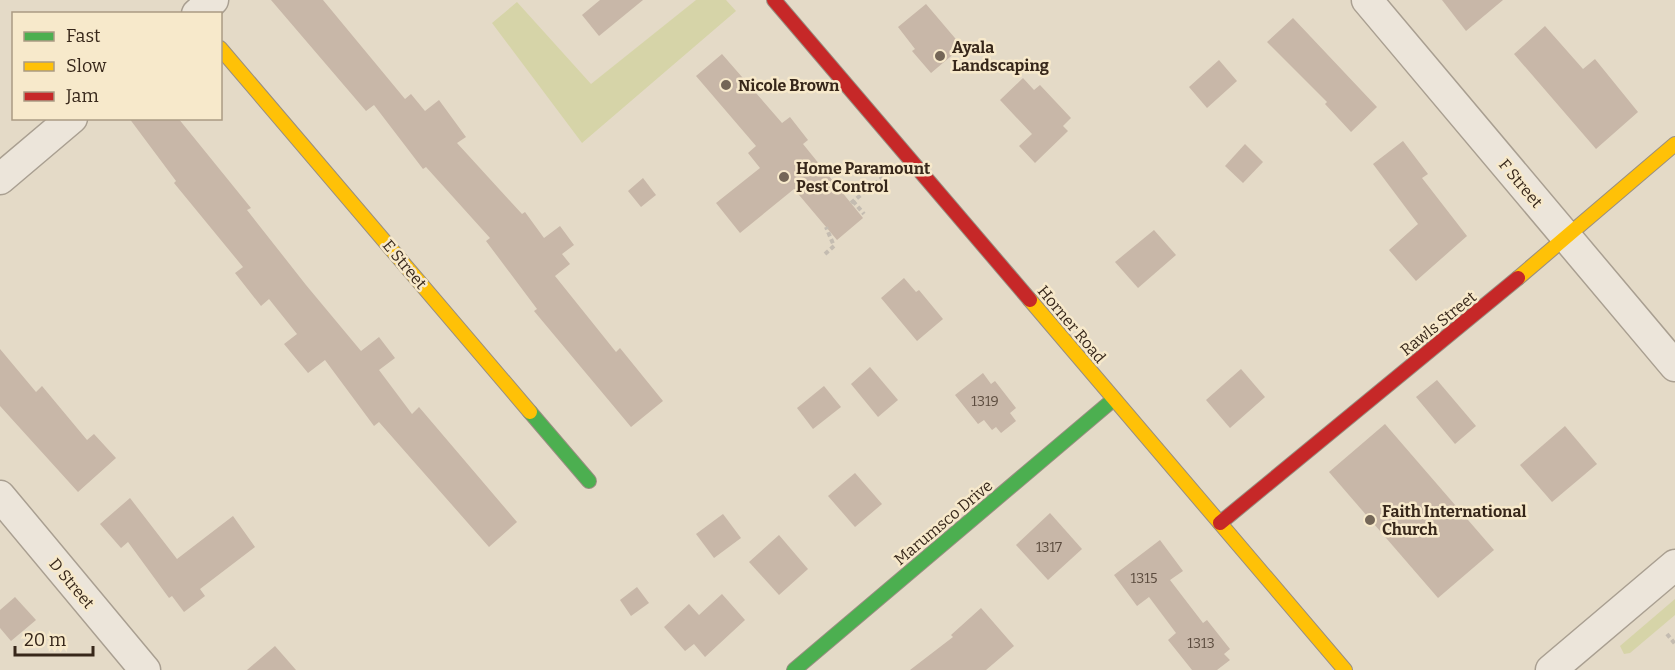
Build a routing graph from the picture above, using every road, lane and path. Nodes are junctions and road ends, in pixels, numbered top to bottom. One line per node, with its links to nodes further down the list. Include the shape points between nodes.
1 (180, 0): 5 (street)
2 (213, 0): 6 (street)
3 (774, 0): 17 (street, Horner Road)
4 (1367, 0): 14 (street, F Street)
5 (189, 12)
6 (199, 12)
7 (222, 50): 18 (street, E Street)
8 (70, 120): 11 (street)
9 (1675, 144): 14 (street, Rawls Street)
10 (883, 177): 12 (path, via 852,202)
11 (0, 179)
12 (864, 214)
13 (826, 227): 15 (path, via 834,246)
14 (1566, 237): 16 (street, F Street); 20 (street, Rawls Street)
15 (825, 254)
16 (1675, 366)
17 (1114, 399): 20 (street, Horner Road); 25 (street, Marumsco Drive)
18 (589, 480)
19 (0, 496): 24 (street, D Street)
20 (1220, 523): 26 (street, Horner Road)
21 (1675, 565): 27 (street)
22 (1667, 634): 23 (path)
23 (1675, 644)
24 (145, 670)
25 (794, 670)
26 (1345, 670)
27 (1551, 670)

